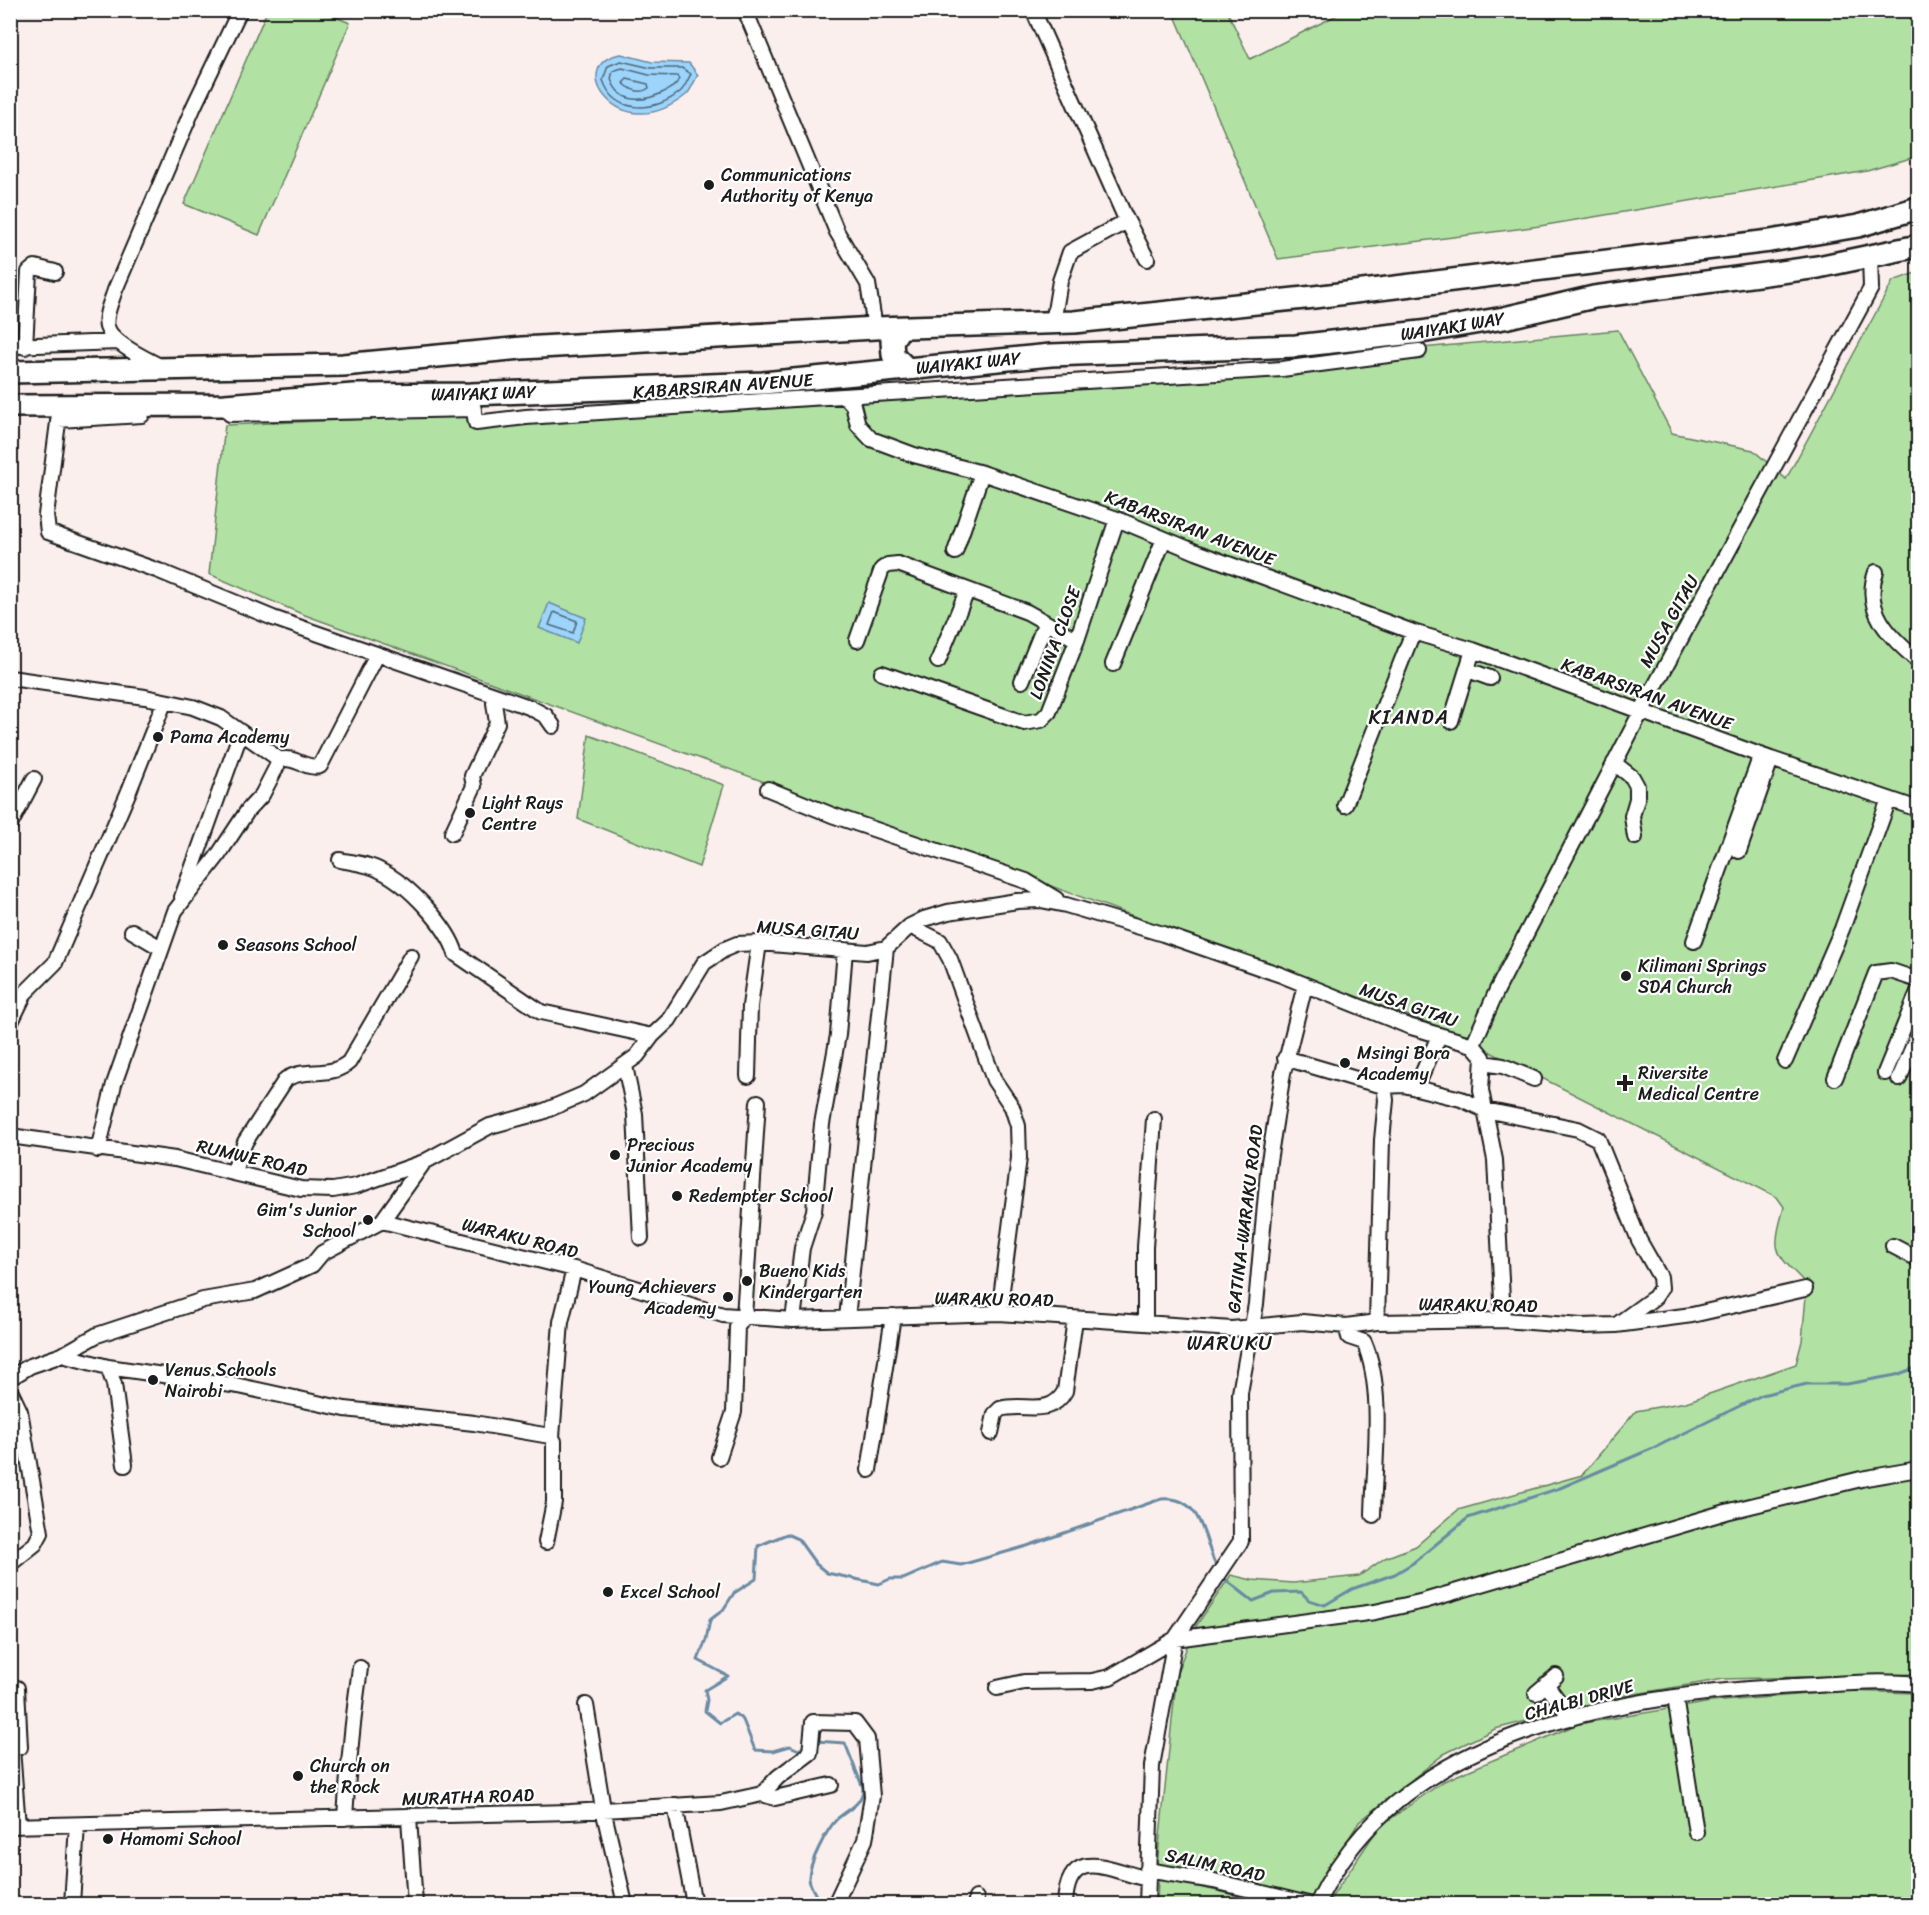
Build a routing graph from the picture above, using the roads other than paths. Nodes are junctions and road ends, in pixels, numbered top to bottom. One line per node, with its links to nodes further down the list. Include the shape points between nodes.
1 (240, 10): 13 (street, via 115,290 107,328)
2 (745, 10): 11 (street, via 837,232 868,284)
3 (1033, 10): 5 (street)
4 (1918, 208): 10 (highway, WAIYAKI WAY, via 1858,226 1725,247)
5 (1127, 221): 8 (street); 10 (street, via 1070,252 1060,281)
6 (1918, 246): 7 (highway, WAIYAKI WAY)
7 (1870, 256): 17 (highway, WAIYAKI WAY, via 1818,267 1594,297 1421,332 1296,346); 47 (street, MUSA GITAU, via 1871,288)
8 (1147, 259)
9 (55, 272): 15 (street, via 35,267 29,272)
10 (1058, 323): 12 (highway, WAIYAKI WAY); 17 (highway, via 1053,341)
11 (875, 328): 12 (highway, WAIYAKI WAY); 18 (highway, WAIYAKI WAY, via 522,348 343,365)
12 (900, 328): 19 (highway, via 892,342 893,355)
13 (118, 342): 15 (street); 18 (street)
14 (10, 346): 15 (street)
15 (25, 347)
16 (1419, 351): 21 (street, via 1282,369)
17 (1064, 354): 19 (highway, WAIYAKI WAY)
18 (164, 368): 20 (highway, WAIYAKI WAY)
19 (907, 369): 21 (highway, WAIYAKI WAY)
20 (10, 372)
21 (844, 385): 22 (highway, WAIYAKI WAY, via 764,383); 22 (street, KABARSIRAN AVENUE, via 476,423); 25 (street, KABARSIRAN AVENUE, via 858,425 871,439)
22 (472, 402): 24 (highway, WAIYAKI WAY, via 353,395 225,405 162,403)
23 (10, 406): 24 (highway, WAIYAKI WAY)
24 (59, 413): 36 (street, via 46,515 48,532)
25 (982, 473): 26 (street, KABARSIRAN AVENUE); 28 (street)
26 (1117, 519): 27 (street, KABARSIRAN AVENUE); 34 (street, LONINA CLOSE)
27 (1164, 539): 32 (street, KABARSIRAN AVENUE); 39 (street)
28 (955, 552)
29 (1876, 572): 38 (street, via 1870,588 1874,608 1889,632)
30 (967, 591): 31 (street, via 1027,612); 33 (street, via 898,564 888,565 879,577); 37 (street)
31 (1045, 624): 34 (street); 44 (street)
32 (1413, 632): 35 (street, KABARSIRAN AVENUE); 57 (street)
33 (856, 640)
34 (1077, 640): 41 (street, LONINA CLOSE, via 1049,712 1032,723)
35 (1473, 650): 40 (street); 47 (street, KABARSIRAN AVENUE)
36 (376, 655): 45 (street); 52 (street, via 320,766)
37 (938, 661)
38 (1918, 661)
39 (1113, 664)
40 (1467, 670): 43 (street); 48 (street)
41 (882, 673)
42 (10, 678): 46 (street)
43 (1490, 678)
44 (1022, 681)
45 (496, 696): 49 (street, via 546,716); 60 (street, via 497,723 472,776 474,786)
46 (164, 703): 50 (street, via 193,707 221,718); 77 (street, via 55,963 25,993)
47 (1642, 710): 51 (street, KABARSIRAN AVENUE); 53 (street, MUSA GITAU)
48 (1451, 721)
49 (553, 726)
50 (241, 732): 52 (street); 64 (street)
51 (1766, 757): 56 (street, KABARSIRAN AVENUE); 62 (street); 68 (street)
52 (280, 760): 64 (street, via 262,795)
53 (1614, 763): 61 (street, via 1637,786 1632,816); 81 (street, MUSA GITAU, via 1497,990)
54 (34, 779): 59 (street)
55 (768, 789): 65 (street, via 1026,881)
56 (1889, 799): 58 (street, KABARSIRAN AVENUE); 84 (street, via 1842,928)
57 (1345, 805)
58 (1918, 809)
59 (10, 825)
60 (452, 833)
61 (1635, 837)
62 (1739, 851)
63 (340, 860): 79 (street, via 380,870 394,878 439,922 456,954 541,1012)
64 (179, 904): 70 (street)
65 (1066, 905): 66 (street, MUSA GITAU, via 1041,900 996,904 948,912); 75 (street, MUSA GITAU, via 1163,934)
66 (910, 926): 71 (street, MUSA GITAU); 107 (street, via 940,941 950,959 994,1080 1012,1107 1018,1126 1019,1158)
67 (132, 931): 70 (street)
68 (1695, 941)
69 (759, 943): 72 (street, MUSA GITAU); 79 (street, MUSA GITAU, via 731,946 704,963 669,1020); 88 (street, via 750,1006)
70 (160, 948): 98 (street, via 114,1084)
71 (886, 948): 72 (street, MUSA GITAU, via 867,952); 110 (street)
72 (845, 950): 112 (street, via 838,1035 822,1124 814,1211 802,1248)
73 (411, 956): 100 (street, via 349,1062 334,1071 295,1073 286,1079 245,1142)
74 (1918, 980): 89 (street, via 1891,971 1876,974)
75 (1305, 985): 80 (street, MUSA GITAU); 83 (street, GATINA-WARAKU ROAD)
76 (1918, 993): 87 (street)
77 (10, 1024)
78 (1918, 1035): 91 (street)
79 (652, 1036): 82 (street, MUSA GITAU)
80 (1439, 1036): 81 (street, MUSA GITAU); 93 (street)
81 (1473, 1045): 85 (street)
82 (637, 1056): 86 (street, RUMWE ROAD)
83 (1285, 1058): 92 (street); 117 (street, GATINA-WARAKU ROAD)
84 (1785, 1061)
85 (1483, 1063): 90 (street, via 1503,1066); 95 (street, via 1481,1090)
86 (625, 1066): 99 (street, RUMWE ROAD, via 576,1098 490,1126); 102 (street, via 636,1114)
87 (1885, 1073)
88 (748, 1076)
89 (1836, 1078)
90 (1534, 1079)
91 (1899, 1079)
92 (1384, 1086): 93 (street); 114 (street)
93 (1416, 1088): 95 (street, via 1461,1099)
94 (758, 1102): 109 (street)
95 (1485, 1110): 113 (street, via 1495,1160); 116 (street, via 1578,1129 1598,1139 1662,1288)
96 (1154, 1119): 115 (street, via 1145,1246)
97 (10, 1136): 98 (street, RUMWE ROAD)
98 (98, 1149): 100 (street, RUMWE ROAD, via 175,1159)
99 (424, 1162): 100 (street, RUMWE ROAD, via 333,1190 301,1189); 101 (street)
100 (233, 1173)
101 (382, 1221): 105 (street, WARAKU ROAD); 119 (street, via 322,1252 312,1265 289,1277 255,1291 202,1300 159,1313 98,1335)
102 (641, 1238)
103 (1893, 1246): 104 (street)
104 (1918, 1259)
105 (574, 1269): 109 (street, WARAKU ROAD, via 654,1296); 124 (street, via 561,1322)
106 (1805, 1289): 116 (street, WARAKU ROAD, via 1692,1315)
107 (999, 1313): 108 (street, WARAKU ROAD); 111 (street, WARAKU ROAD)
108 (893, 1316): 110 (street, WARAKU ROAD); 128 (street)
109 (744, 1317): 112 (street, WARAKU ROAD); 125 (street, via 737,1328 734,1412)
110 (848, 1318): 112 (street, WARAKU ROAD)
111 (1076, 1319): 115 (street, WARAKU ROAD); 123 (street, via 1065,1391 1060,1400 1046,1408 1000,1409)
112 (793, 1320)
113 (1503, 1320): 114 (street, WARAKU ROAD); 116 (street, WARAKU ROAD)
114 (1377, 1322): 118 (street, WARAKU ROAD)
115 (1145, 1323): 117 (street, WARAKU ROAD, via 1232,1329)
116 (1616, 1325)
117 (1251, 1326): 118 (street, WARAKU ROAD, via 1302,1322); 132 (street, GATINA-WARAKU ROAD, via 1240,1393 1241,1541)
118 (1346, 1326): 129 (street, via 1350,1337 1364,1342 1370,1357 1375,1396)
119 (63, 1355): 120 (street); 121 (street, via 30,1366)
120 (108, 1367): 124 (street, via 240,1386 345,1409 474,1423); 126 (street, via 114,1384)
121 (10, 1378)
122 (10, 1390): 131 (street, via 20,1411 41,1533 35,1544)
123 (991, 1433)
124 (552, 1437): 130 (street, via 554,1502)
125 (719, 1457)
126 (125, 1465)
127 (1918, 1469): 132 (street, via 1726,1512 1424,1601 1375,1612)
128 (869, 1470)
129 (1373, 1515)
130 (546, 1542)
131 (10, 1564)
132 (1175, 1639): 137 (street, via 1110,1677 1024,1682); 150 (street, GATINA-WARAKU ROAD, via 1152,1766)
133 (360, 1668): 145 (street)
134 (1918, 1683): 138 (street, CHALBI DRIVE, via 1782,1687)
135 (1546, 1685): 140 (street)
136 (17, 1688): 148 (street, via 20,1747 12,1749)
137 (997, 1688)
138 (1674, 1696): 140 (street, CHALBI DRIVE); 149 (street)
139 (586, 1706): 144 (street)
140 (1571, 1718): 159 (street, CHALBI DRIVE, via 1459,1760 1398,1801 1330,1874)
141 (831, 1785): 142 (street, MURATHA ROAD, via 775,1798)
142 (762, 1794): 143 (street, MURATHA ROAD, via 721,1803); 155 (street, via 810,1753 813,1722 855,1723 867,1739 872,1796 866,1840)
143 (675, 1805): 144 (street, MURATHA ROAD); 154 (street)
144 (603, 1809): 146 (street, MURATHA ROAD); 153 (street)
145 (345, 1818): 146 (street, MURATHA ROAD); 147 (street, MURATHA ROAD)
146 (409, 1818): 152 (street)
147 (77, 1825): 148 (street, MURATHA ROAD); 151 (street)
148 (14, 1826)
149 (1696, 1832)
150 (1147, 1874): 156 (street, via 1090,1866 1079,1869 1067,1883); 157 (street, SALIM ROAD); 158 (street, SALIM ROAD, via 1214,1881)
151 (72, 1905)
152 (415, 1905)
153 (625, 1905)
154 (694, 1905)
155 (835, 1905)
156 (1065, 1905)
157 (1147, 1905)
158 (1308, 1905)
159 (1317, 1905)

